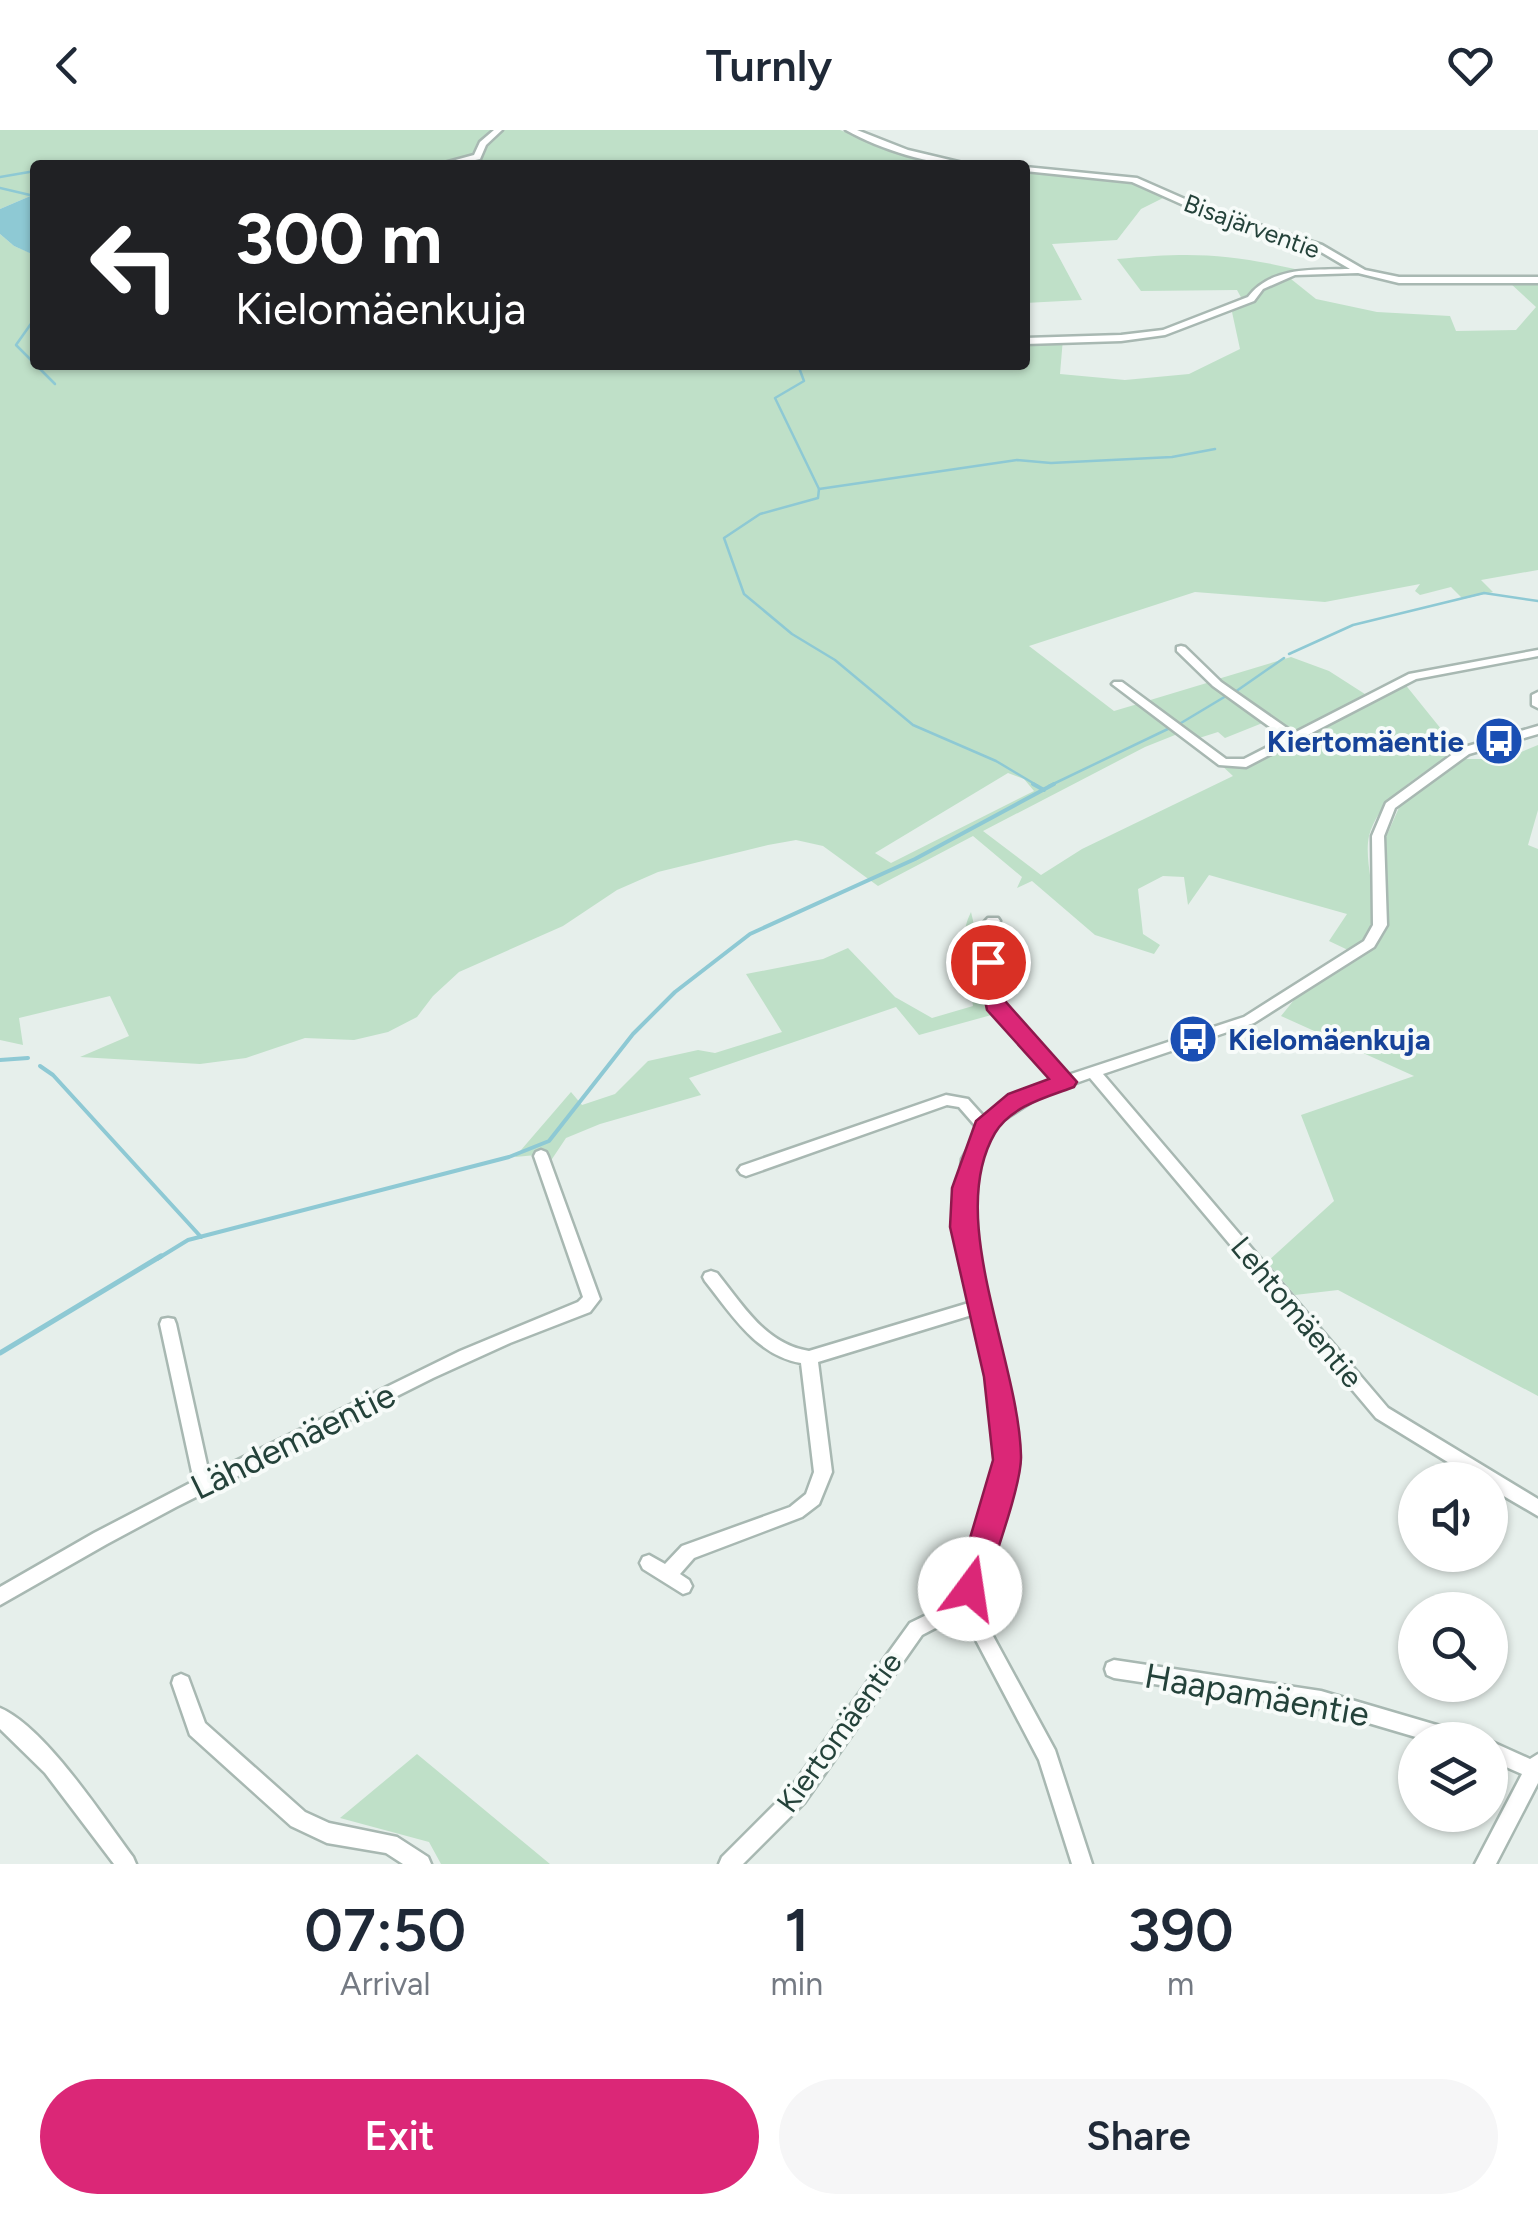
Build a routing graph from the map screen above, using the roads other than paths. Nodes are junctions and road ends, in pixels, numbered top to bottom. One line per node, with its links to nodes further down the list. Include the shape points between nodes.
1 (498, 130): 3 (street, via 478,157)
2 (850, 130): 4 (street)
3 (464, 160)
4 (944, 160)
5 (1030, 170): 6 (street, Bisajärventie, via 1134,180 1320,248)
6 (1362, 272): 7 (street, Bisajärventie, via 1399,280); 8 (street, via 1294,273 1233,307 1165,332)
7 (1538, 280)
8 (1030, 342)
9 (1181, 650): 15 (street)
10 (1538, 652): 15 (street, via 1412,676)
11 (1118, 684): 15 (street, via 1223,762 1246,763)
12 (1538, 695): 13 (street)
13 (1538, 705)
14 (1538, 730): 17 (street, via 1465,751 1390,806 1378,836 1380,925 1368,944 1250,1020)
15 (1294, 738)
16 (993, 922): 18 (street, via 984,930 995,1005)
17 (1093, 1072): 18 (street); 27 (street, Lehtomäentie, via 1382,1413)
18 (1065, 1082): 19 (street, via 1016,1100)
19 (985, 1127): 21 (street, via 963,1102 946,1100); 23 (street, via 962,1207)
20 (541, 1156): 26 (street, Lähdemäentie, via 592,1299 584,1308 403,1386)
21 (746, 1170)
22 (711, 1277): 25 (street, via 771,1347)
23 (980, 1306): 25 (street); 30 (street, via 1008,1460 974,1567)
24 (168, 1324): 26 (street)
25 (809, 1358): 28 (street, via 823,1472 813,1499 796,1512 688,1552 675,1581)
26 (203, 1484): 29 (street, Lähdemäentie)
27 (1538, 1508)
28 (649, 1563)
29 (0, 1597)
30 (972, 1615): 39 (street, Kiertomäentie, via 942,1616 916,1629 798,1796); 40 (street, via 1048,1757)
31 (1114, 1670): 34 (street, Haapamäentie, via 1321,1700)
32 (181, 1683): 38 (street, via 197,1729 298,1819 328,1833 390,1844)
33 (0, 1717): 37 (street, via 60,1779)
34 (1398, 1722)
35 (1508, 1756): 36 (street)
36 (1536, 1766): 41 (street)
37 (126, 1864)
38 (421, 1864)
39 (729, 1864)
40 (1082, 1864)
41 (1486, 1864)

